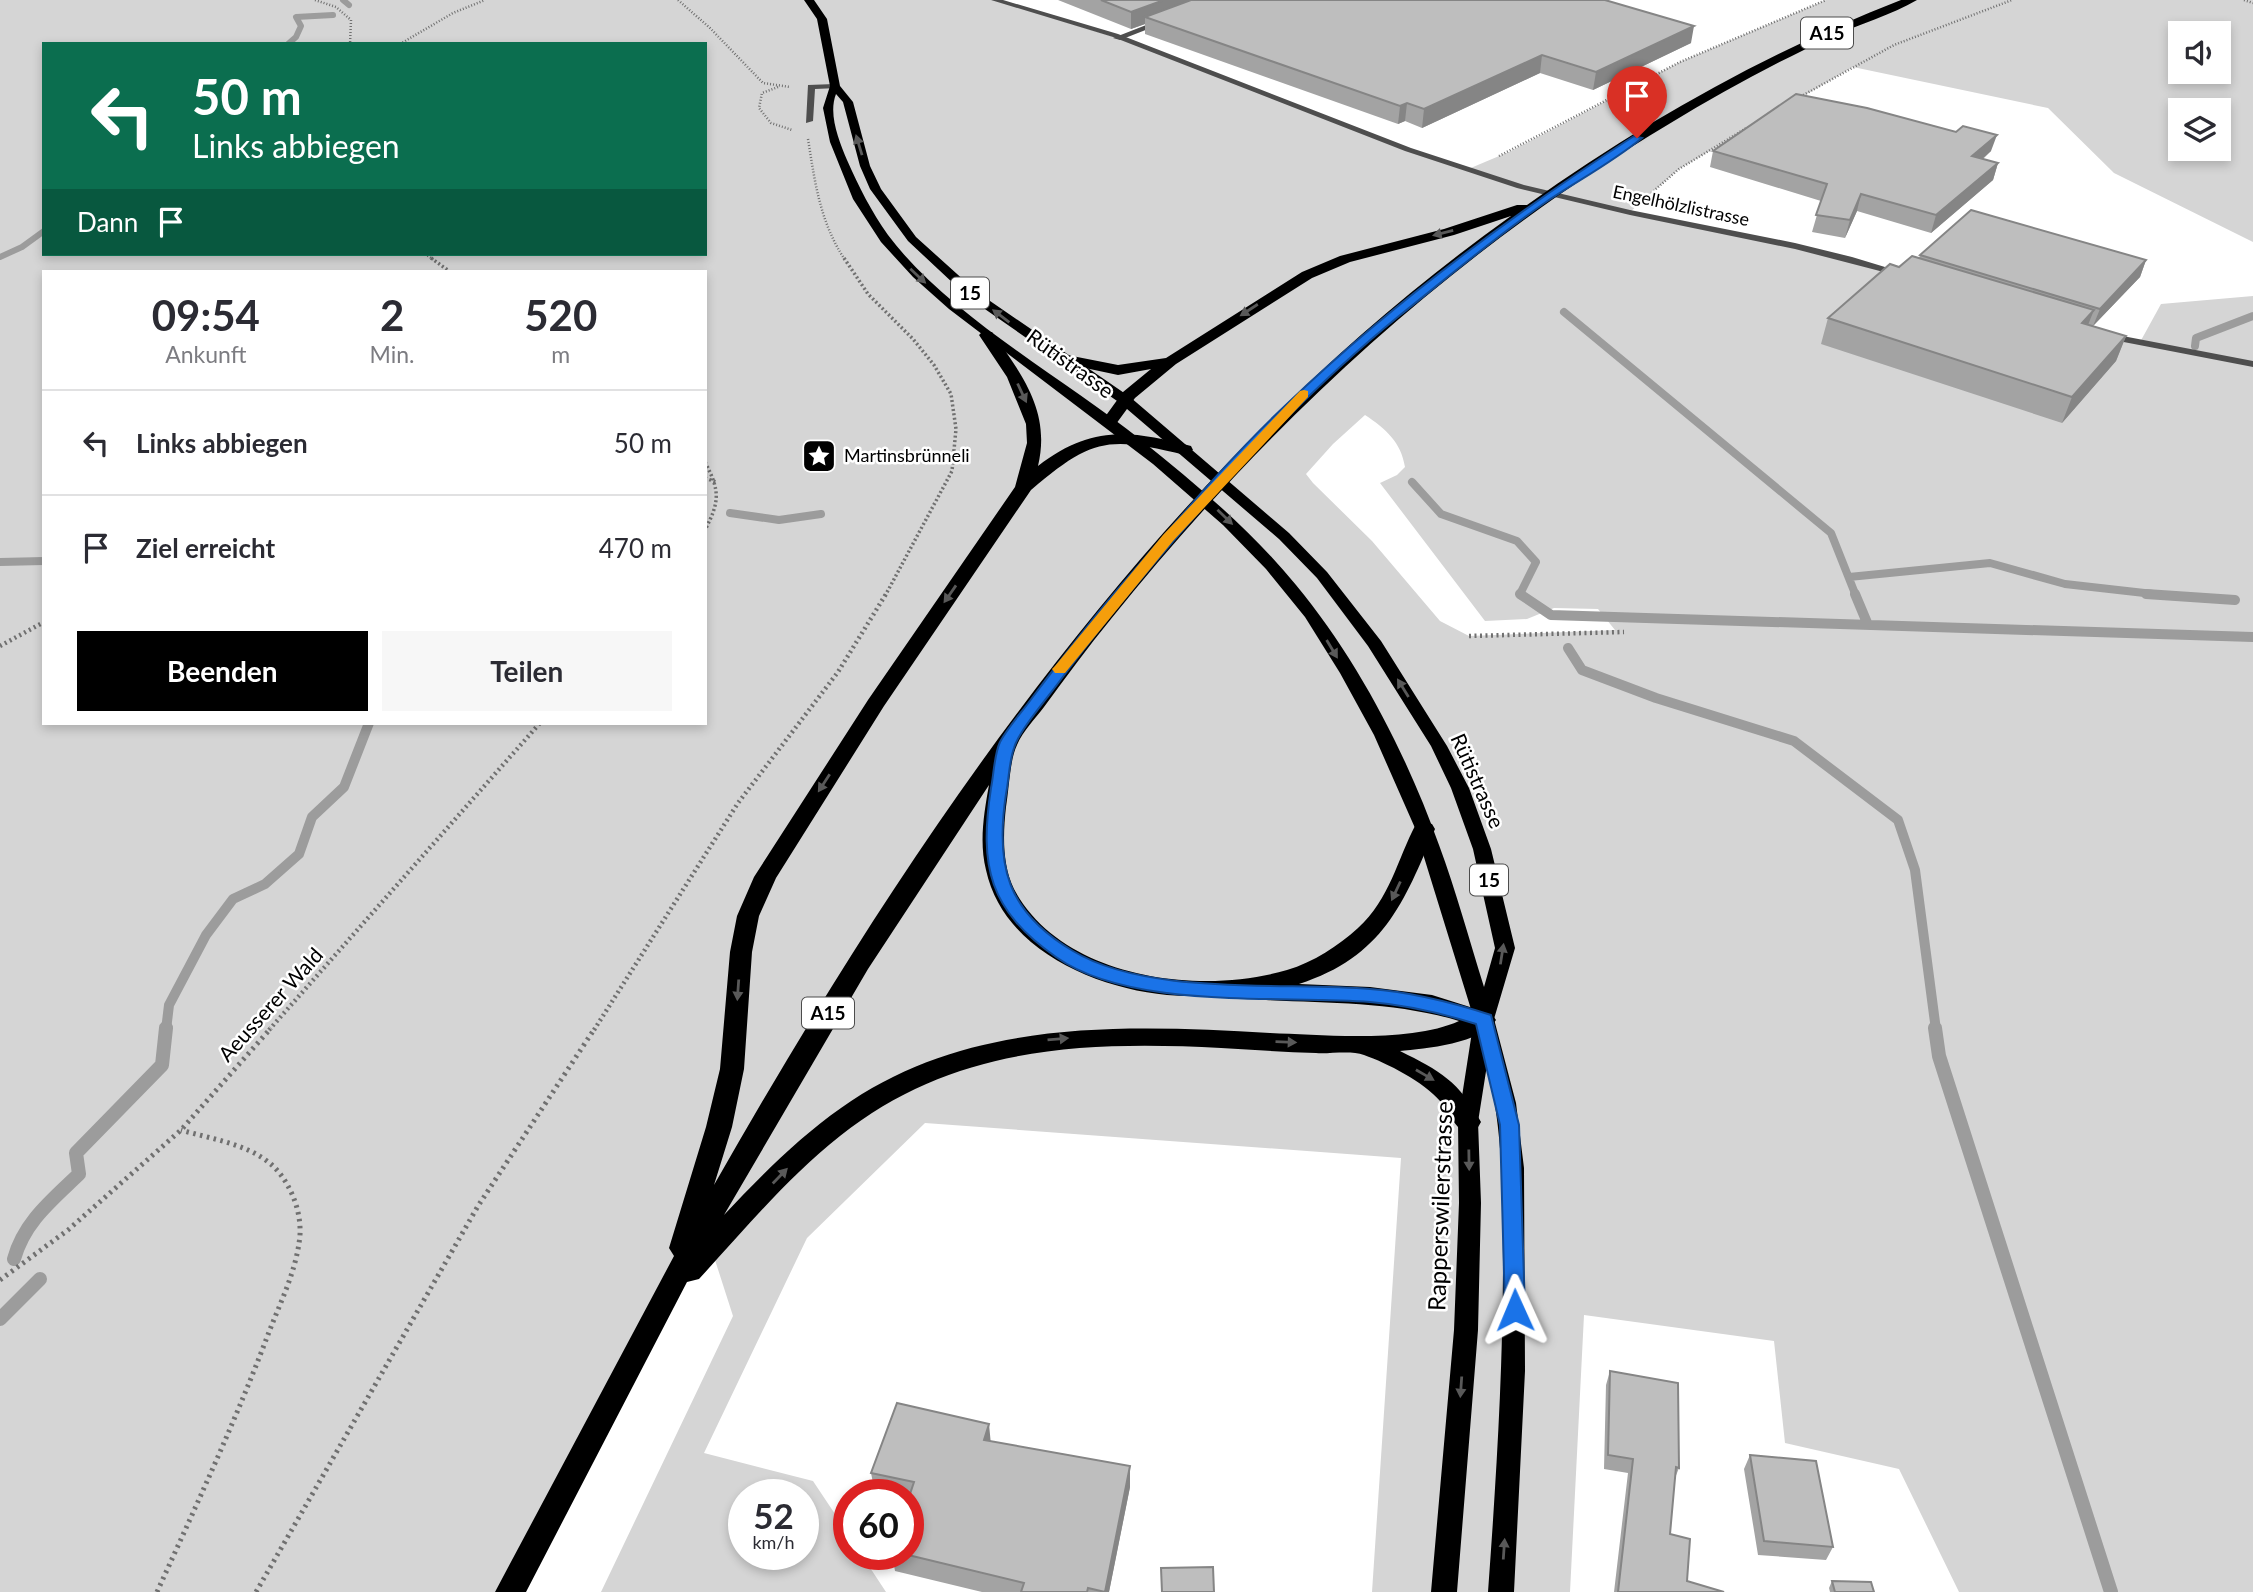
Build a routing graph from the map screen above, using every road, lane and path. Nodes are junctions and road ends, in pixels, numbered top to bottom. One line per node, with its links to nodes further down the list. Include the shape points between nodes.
1 (315, 0): 13 (path, via 336,7 351,20)
2 (485, 0): 14 (path)
3 (678, 0): 16 (path, via 763,83)
4 (809, 0): 15 (main road, Rütistrasse / 15, via 822,19)
5 (995, 0): 12 (street, Engelhölzlistrasse)
6 (1826, 0): 22 (path, via 1680,62)
7 (1911, 0): 23 (highway, A15, via 1759,67 1617,150)
8 (2012, 0): 18 (path, via 1894,45)
9 (2244, 0): 10 (path)
10 (2253, 3)
11 (1166, 21): 12 (street)
12 (1117, 38): 22 (street, Engelhölzlistrasse)
13 (350, 42)
14 (403, 42)
15 (835, 86): 17 (street); 29 (main road, Rütistrasse / 15, one-way to 29, via 828,103 835,142 868,214 903,262); 30 (main road, Rütistrasse / 15, one-way to 15, via 973,295 912,239 876,190 848,102)
16 (779, 87): 17 (path); 21 (path, via 760,97 762,116 778,128)
17 (811, 87): 19 (street)
18 (1794, 100)
19 (809, 121): 21 (path)
20 (1748, 128): 24 (path, via 1679,169)
21 (809, 132): 57 (path, via 818,206 832,240 868,294 934,365 951,394 956,429 952,471 872,622 738,803 478,1206)
22 (1466, 170): 24 (street, Engelhölzlistrasse)
23 (1540, 202): 31 (highway, one-way to 31, via 1323,268); 47 (highway, A15, via 1430,285 1291,406 1175,529 1090,629)
24 (1629, 212): 27 (street, Engelhölzlistrasse, via 1840,255)
25 (428, 256): 26 (path)
26 (448, 270)
27 (1915, 278)
28 (2099, 334): 32 (street)
29 (987, 335): 34 (main road, Rütistrasse / 15, via 1029,360); 40 (highway, one-way to 40, via 1014,377 1034,424 1035,443)
30 (1062, 359): 31 (highway, via 1123,370); 33 (main road, Rütistrasse / 15)
31 (1171, 361): 33 (highway)
32 (2253, 365)
33 (1125, 400): 34 (highway); 36 (main road, Rütistrasse / 15)
34 (1110, 421): 35 (main road, Rütistrasse / 15)
35 (1129, 437): 36 (highway); 40 (highway, via 1078,445 1049,463); 48 (main road, Rütistrasse / 15, one-way to 48, via 1222,514 1294,592 1373,719)
36 (1177, 446): 50 (main road, Rütistrasse / 15, one-way to 36, via 1505,948 1482,849 1439,746 1375,644 1322,575 1284,536)
37 (707, 466): 39 (path)
38 (707, 479): 39 (path)
39 (716, 483): 41 (path, via 718,505)
40 (1024, 487): 55 (highway, one-way to 55, via 875,705 765,877 748,916 741,952 732,1069 719,1127)
41 (707, 526)
42 (42, 623): 45 (path)
43 (1624, 632): 44 (path)
44 (1469, 636)
45 (0, 646)
46 (538, 725): 53 (path, Aeusserer Wald)
47 (1006, 744): 49 (highway, via 993,849 1002,887 1025,923 1066,956 1116,977 1166,987); 55 (highway, A15, via 871,942 755,1133)
48 (1424, 829): 49 (highway, one-way to 49, via 1394,899 1375,926 1336,959 1284,980); 50 (main road, Rütistrasse / 15)
49 (1223, 990): 50 (highway, via 1370,996 1432,1004)
50 (1484, 1020): 51 (highway, via 1443,1037); 52 (main road, Rapperswilerstrasse / 15); 60 (main road, 15, one-way to 50, via 1516,1337 1513,1203 1510,1125)
51 (1367, 1045): 52 (highway, one-way to 52, via 1433,1079); 55 (highway, one-way to 51, via 791,1165 852,1113 967,1056 1032,1041 1108,1035)
52 (1468, 1122): 59 (main road, Rapperswilerstrasse / 15, one-way to 59, via 1465,1330)
53 (181, 1130): 54 (path, Aeusserer Wald, via 68,1230); 56 (path, via 252,1153 277,1170 290,1188 300,1224 290,1276 247,1392)
54 (0, 1280)
55 (668, 1294): 58 (highway, A15)
56 (157, 1592)
57 (256, 1592)
58 (510, 1592)
59 (1444, 1592)
60 (1501, 1592)

